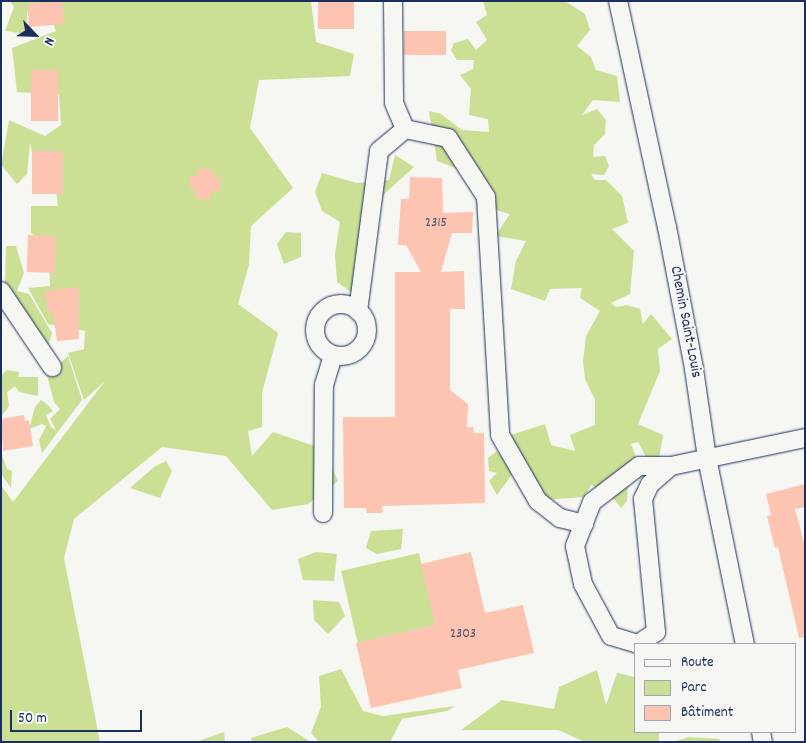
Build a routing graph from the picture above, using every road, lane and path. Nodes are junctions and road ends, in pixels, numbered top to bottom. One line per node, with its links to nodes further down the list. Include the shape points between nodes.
1 (393, 1): 3 (street, via 394,103)
2 (618, 1): 9 (street, Chemin Saint-Louis, via 669,236)
3 (405, 129): 5 (street, via 379,151); 12 (street, via 448,138 486,197 500,435 538,500 560,518)
4 (1, 291): 7 (street)
5 (358, 310): 6 (street, via 367,326 364,343 351,355); 6 (street, via 343,304 334,305 316,321 320,346)
6 (333, 356): 11 (street, via 324,385)
7 (52, 367)
8 (805, 438): 9 (street)
9 (707, 458): 10 (street); 15 (street, Chemin Saint-Louis)
10 (671, 466): 12 (street, via 640,466 592,502); 14 (street, via 650,484 643,499 656,632)
11 (323, 513)
12 (584, 524): 13 (street, via 575,546 583,584 611,636)
13 (635, 643)
14 (640, 643)
15 (745, 643)

